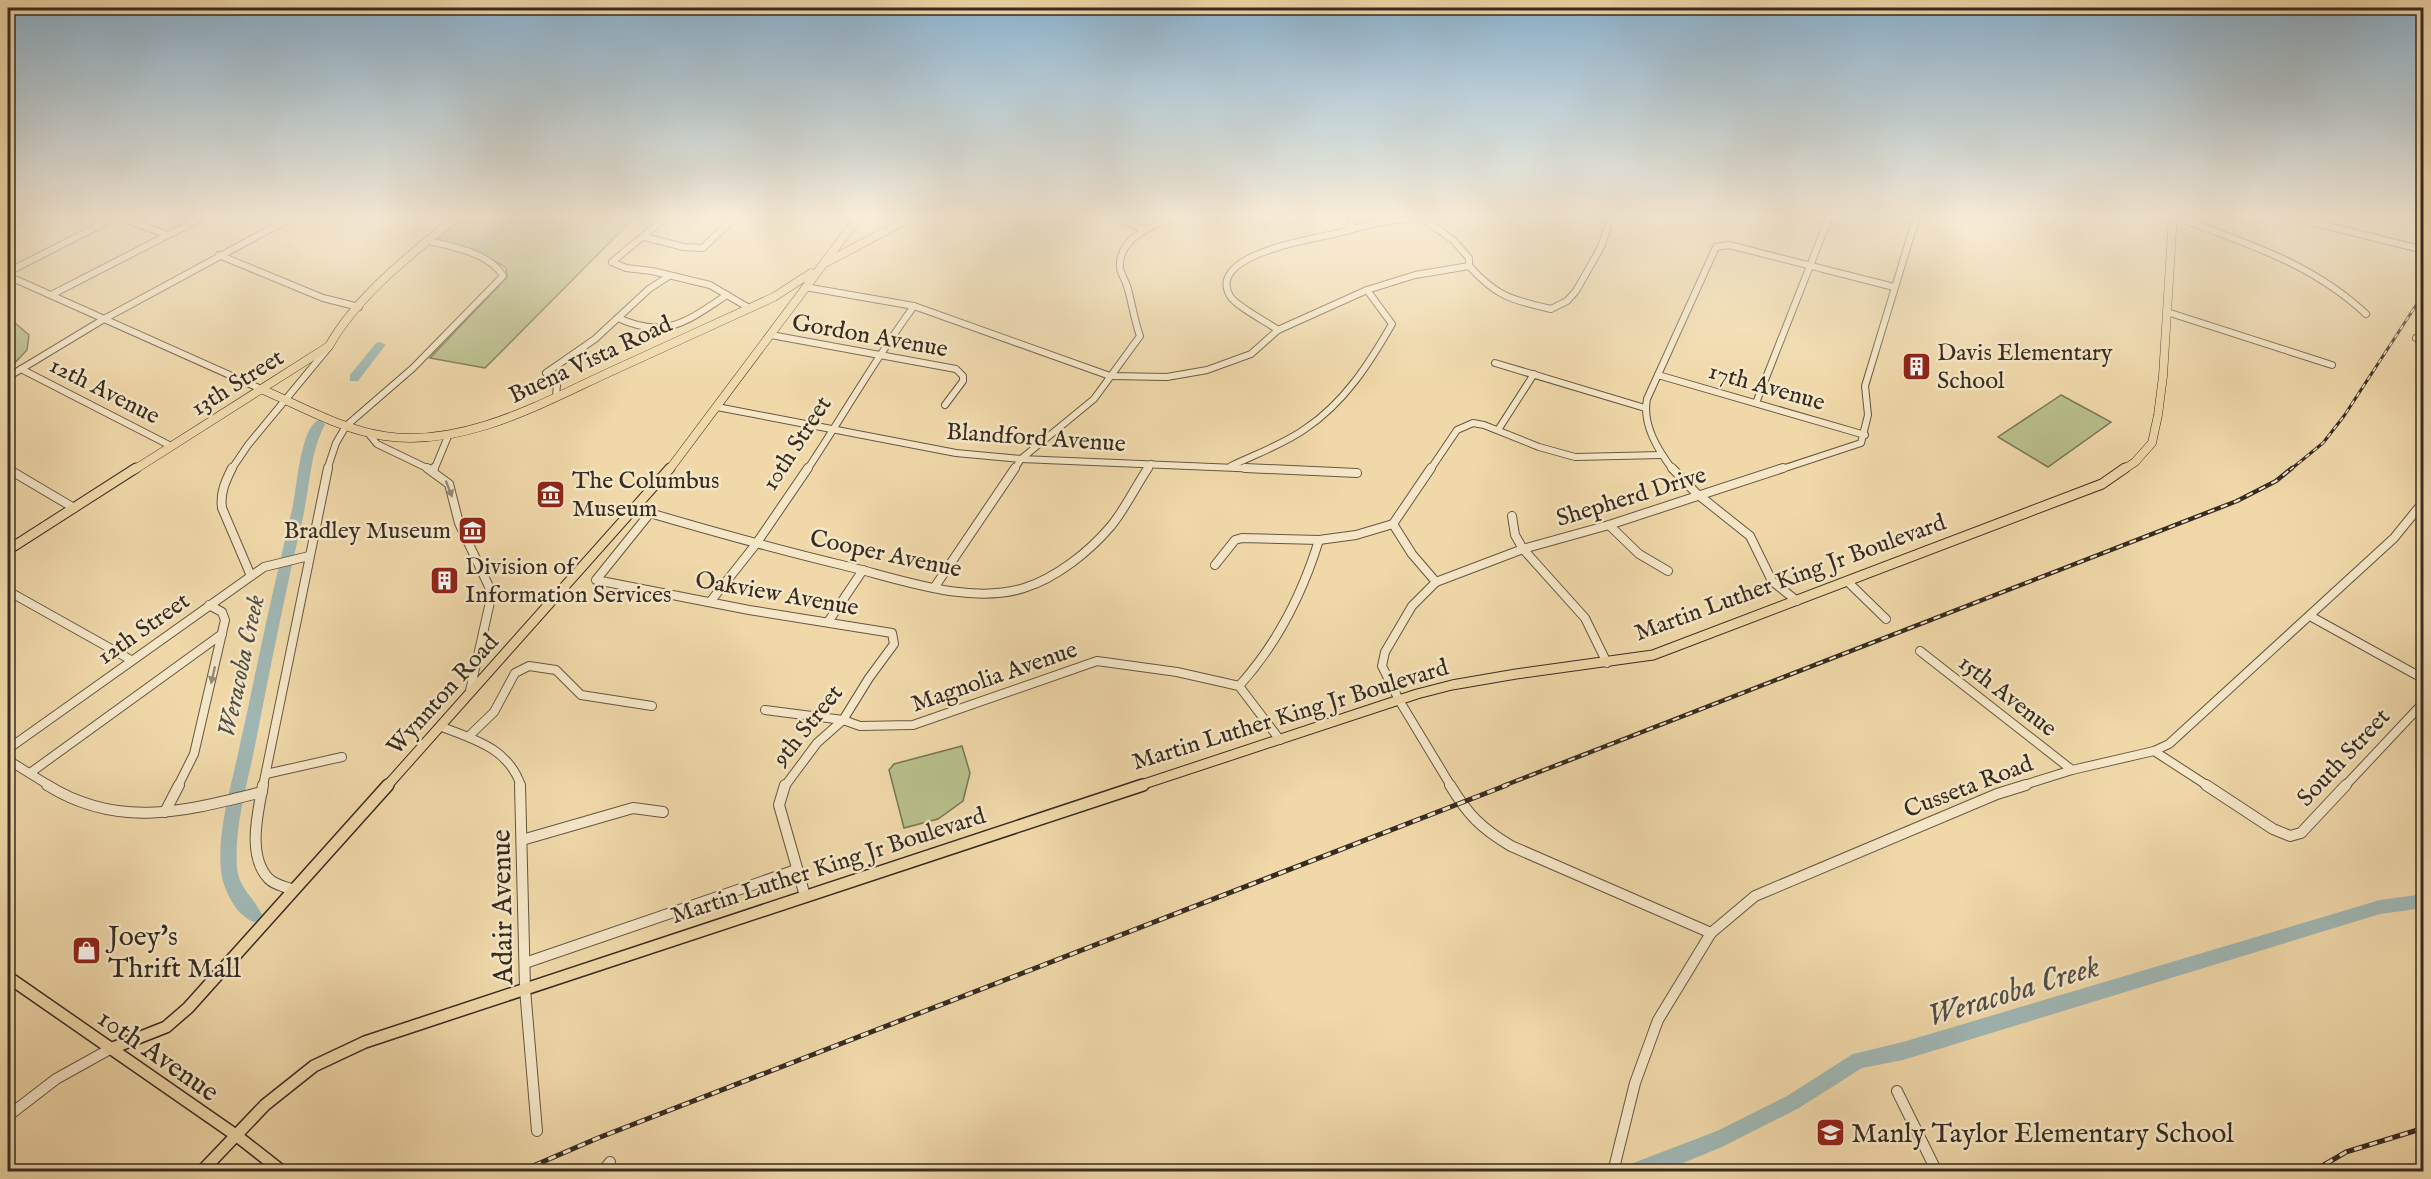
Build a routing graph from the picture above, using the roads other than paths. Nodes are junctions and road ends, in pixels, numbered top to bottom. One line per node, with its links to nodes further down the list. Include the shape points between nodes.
1 (100, 270): 25 (street)
2 (192, 270): 35 (street)
3 (255, 270): 30 (street, via 323,298)
4 (398, 270): 30 (main road, 13th Street)
5 (500, 270): 56 (street, via 502,276 495,286 413,368)
6 (642, 270): 21 (street)
7 (815, 270): 27 (main road, Buena Vista Road)
8 (819, 270): 22 (main road, Wynnton Road)
9 (1121, 270): 47 (street, via 1140,336)
10 (1232, 270): 36 (street, via 1226,281 1231,298)
11 (1444, 270): 24 (street)
12 (1473, 270): 13 (street, via 1486,285 1509,299 1551,309 1572,297)
13 (1587, 270)
14 (1707, 270): 46 (street)
15 (1807, 270): 52 (street)
16 (1825, 270): 23 (street)
17 (1899, 270): 23 (street)
18 (2170, 270): 32 (main road, Martin Luther King Jr Boulevard)
19 (2304, 270): 33 (street, via 2347,295)
20 (8, 274): 25 (street)
21 (669, 276): 26 (street, via 708,284); 34 (street, via 654,284)
22 (806, 286): 28 (main road, Wynnton Road); 29 (street)
23 (1894, 287): 61 (street, via 1865,386 1869,411)
24 (1367, 290): 36 (street); 66 (street, via 1392,324 1351,390 1318,421 1288,440)
25 (51, 295): 35 (street)
26 (727, 295): 31 (street); 34 (street, via 679,326 641,329)
27 (774, 297): 28 (main road); 31 (main road, Buena Vista Road)
28 (793, 303): 37 (main road, Wynnton Road)
29 (914, 306): 41 (street, 10th Street); 47 (street)
30 (359, 307): 40 (main road, 13th Street)
31 (749, 308): 50 (main road, Buena Vista Road)
32 (2167, 312): 43 (street); 89 (main road, Martin Luther King Jr Boulevard, via 2158,415 2151,443 2136,462 2102,484)
33 (2366, 314)
34 (618, 318): 50 (street, via 546,373 557,385)
35 (104, 319): 44 (street); 49 (street)
36 (1278, 330): 47 (street, via 1251,354 1207,370 1167,377)
37 (771, 335): 41 (street, Gordon Avenue); 54 (main road, Wynnton Road)
38 (2416, 338): 39 (street)
39 (2424, 341)
40 (329, 346): 49 (main road, 13th Street); 51 (street)
41 (879, 354): 53 (street, Gordon Avenue, via 956,369 963,381); 58 (street, 10th Street)
42 (1495, 363): 45 (street)
43 (2332, 365)
44 (21, 369): 48 (street); 62 (street, 12th Avenue)
45 (1534, 374): 55 (street); 57 (street)
46 (1658, 375): 52 (street, 17th Avenue); 55 (street, via 1648,392)
47 (1110, 376): 64 (street, via 1094,399)
48 (8, 377)
49 (261, 389): 51 (main road, Buena Vista Road); 62 (main road, 13th Street)
50 (556, 396): 60 (main road, Buena Vista Road, via 509,418)
51 (287, 400): 56 (main road, Buena Vista Road); 88 (street, via 230,471 221,497)
52 (1756, 403): 61 (street, 17th Avenue)
53 (945, 405)
54 (717, 407): 58 (street, Blandford Avenue); 73 (main road, Wynnton Road)
55 (1645, 408): 63 (street, via 1647,425)
56 (346, 426): 59 (main road, Buena Vista Road); 84 (street, via 328,467)
57 (1498, 430): 63 (street, via 1575,457); 78 (street, via 1478,424 1457,430)
58 (833, 432): 64 (street, Blandford Avenue, via 920,448); 81 (street, 10th Street)
59 (369, 434): 60 (main road, Buena Vista Road); 68 (street, via 377,444)
60 (449, 434): 68 (street)
61 (1865, 435): 70 (street, Shepherd Drive, via 1861,443)
62 (171, 446): 72 (main road, 13th Street)
63 (1661, 455): 70 (street)
64 (1020, 459): 65 (street, Blandford Avenue); 91 (street)
65 (1151, 464): 66 (street, Blandford Avenue); 91 (street, Cooper Avenue, via 1112,525 1055,574 1025,588 996,595)
66 (1229, 467): 69 (street, Blandford Avenue)
67 (8, 469): 72 (street)
68 (433, 471): 106 (street, one-way to 106, via 449,484 459,523 492,593)
69 (1357, 474)
70 (1698, 496): 79 (street, Shepherd Drive); 93 (street, via 1752,537 1769,577)
71 (2424, 501): 75 (street, Cusseta Road)
72 (74, 508): 83 (main road, 13th Street)
73 (636, 509): 74 (street, Cooper Avenue); 106 (main road, Wynnton Road)
74 (650, 513): 81 (street, Cooper Avenue); 94 (street, Oakview Avenue, via 596,580)
75 (2414, 515): 77 (street); 96 (street, Cusseta Road)
76 (1512, 516): 82 (street, via 1515,535)
77 (2424, 518)
78 (1393, 524): 80 (street); 90 (street)
79 (1609, 525): 82 (street, Shepherd Drive); 87 (street, via 1639,554)
80 (1319, 540): 85 (street, via 1242,538 1234,540); 105 (street, via 1290,616 1272,647)
81 (756, 544): 86 (street, Cooper Avenue); 94 (street, 10th Street)
82 (1523, 549): 90 (street, Shepherd Drive); 103 (street, via 1585,618)
83 (8, 550)
84 (309, 556): 88 (street, 12th Street, via 264,567); 121 (street)
85 (1215, 565)
86 (863, 570): 91 (street, Cooper Avenue); 98 (street)
87 (1668, 571)
88 (251, 576): 95 (street, 12th Street)
89 (1847, 581): 93 (main road, Martin Luther King Jr Boulevard); 97 (street)
90 (1436, 582): 107 (street, Shepherd Drive, via 1412,606 1385,652 1382,666)
91 (934, 588)
92 (8, 591): 102 (street)
93 (1797, 601): 103 (main road, Martin Luther King Jr Boulevard, via 1653,655)
94 (710, 602): 98 (street, Oakview Avenue)
95 (209, 606): 99 (street, via 222,612); 102 (street, 12th Street)
96 (2310, 616): 104 (street); 116 (street, Cusseta Road, via 2181,735)
97 (1886, 619)
98 (828, 622): 101 (street, Oakview Avenue, via 892,633 894,644)
99 (222, 634): 120 (street); 123 (street, one-way to 123, via 194,754)
100 (1920, 651): 119 (street, 15th Avenue)
101 (886, 655): 111 (street, 9th Street)
102 (131, 660): 115 (street, 12th Street)
103 (1607, 663): 107 (main road, Martin Luther King Jr Boulevard, via 1452,685)
104 (2424, 679)
105 (1239, 686): 111 (street, Magnolia Avenue, via 1177,672 1096,662 913,725 860,726); 114 (street)
106 (469, 696): 112 (main road, Wynnton Road)
107 (1399, 700): 114 (main road, Martin Luther King Jr Boulevard); 129 (street, Shepherd Drive, via 1467,812 1486,831)
108 (2424, 702): 116 (street, South Street, via 2301,832 2290,836 2273,829)
109 (652, 706): 113 (street, via 582,695 556,670 529,666 515,673 494,712)
110 (765, 710): 111 (street, Magnolia Avenue)
111 (843, 720): 126 (street, 9th Street, via 817,743 785,785 779,805)
112 (442, 727): 113 (street, Adair Avenue); 127 (main road, Wynnton Road)
113 (468, 737): 125 (street, Adair Avenue, via 498,750 518,772)
114 (1280, 740): 128 (main road, Martin Luther King Jr Boulevard)
115 (8, 749)
116 (2154, 751): 119 (street, Cusseta Road)
117 (342, 757): 121 (street)
118 (8, 760): 120 (street)
119 (2072, 770): 129 (street, Cusseta Road, via 1997,794 1774,886 1755,896)
120 (30, 772): 123 (street, via 69,797 103,810)
121 (266, 774): 122 (street)
122 (262, 792): 123 (street); 127 (street, via 257,859 269,879)
123 (165, 812)
124 (663, 812): 125 (street, via 633,808)
125 (522, 840): 130 (street, Adair Avenue)
126 (796, 870): 128 (street, 9th Street); 130 (street)
127 (294, 890): 133 (main road, Wynnton Road, via 188,1008 166,1027)
128 (805, 896): 132 (main road, Martin Luther King Jr Boulevard)
129 (1711, 933): 142 (street, Cusseta Road, via 1658,1020 1635,1083)
130 (525, 963): 132 (street, Adair Avenue)
131 (8, 977): 133 (main road, 10th Avenue)
132 (525, 989): 136 (street, Adair Avenue); 137 (main road, Martin Luther King Jr Boulevard, via 365,1042 314,1066 265,1105)
133 (110, 1049): 135 (street, via 52,1080); 137 (main road, 10th Avenue)
134 (1897, 1091): 143 (street)
135 (8, 1116)
136 (537, 1131)
137 (237, 1136): 139 (main road); 140 (main road, 10th Avenue)
138 (610, 1161): 141 (street)
139 (201, 1172)
140 (283, 1172)
141 (602, 1172)
142 (1613, 1172)
143 (1937, 1172)

